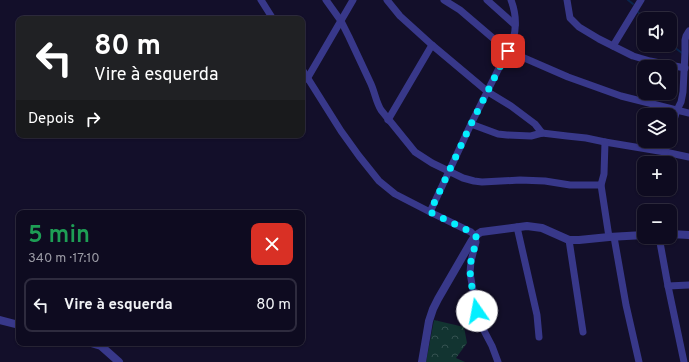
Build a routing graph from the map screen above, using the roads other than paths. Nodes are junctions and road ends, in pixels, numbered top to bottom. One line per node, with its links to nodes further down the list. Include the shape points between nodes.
1 (261, 0): 10 (street)
2 (326, 0): 11 (street)
3 (353, 0): 11 (street)
4 (387, 0): 14 (street, via 400,16)
5 (444, 0): 16 (street, via 460,10)
6 (487, 0): 12 (street)
7 (511, 0): 12 (street, via 516,15)
8 (567, 0): 15 (street, via 573,22)
9 (641, 0): 15 (street)
10 (270, 16)
11 (341, 21): 20 (street); 25 (street, via 374,90 377,103)
12 (515, 24): 16 (street, via 513,40)
13 (689, 31): 17 (street, via 685,40)
14 (432, 45): 21 (street); 25 (street)
15 (613, 46): 18 (street, via 650,61)
16 (508, 51): 21 (street); 22 (street, via 621,96)
17 (687, 51): 18 (street)
18 (685, 66): 23 (street, via 681,102)
19 (305, 75): 20 (street)
20 (307, 79): 34 (street, via 341,131 379,181 395,194)
21 (488, 92): 26 (street); 27 (street, via 535,124)
22 (669, 108)
23 (677, 110): 24 (street)
24 (689, 113)
25 (388, 120): 32 (street, via 415,152)
26 (471, 124): 27 (street, via 498,134 531,136); 32 (street)
27 (542, 133): 28 (street)
28 (605, 142): 30 (street); 33 (street)
29 (666, 148): 30 (street)
30 (665, 152): 31 (street)
31 (689, 157)
32 (449, 172): 33 (street, via 482,182 520,180); 34 (street)
33 (601, 185): 40 (street)
34 (430, 212): 39 (street)
35 (517, 227): 39 (street, via 481,232); 41 (street, via 542,228); 48 (street, via 536,314)
36 (677, 234): 38 (street)
37 (637, 235): 40 (street)
38 (689, 235)
39 (476, 236): 51 (street, via 433,309 428,321); 52 (street, via 470,273 481,325)
40 (612, 237): 41 (street); 53 (street)
41 (569, 240): 47 (street)
42 (660, 244): 44 (street)
43 (689, 285): 44 (street)
44 (668, 286): 54 (street)
45 (0, 320): 46 (street)
46 (16, 324)
47 (583, 332)
48 (538, 337)
49 (101, 346): 50 (street)
50 (119, 362)
51 (422, 362)
52 (498, 362)
53 (639, 362)
54 (684, 362)

